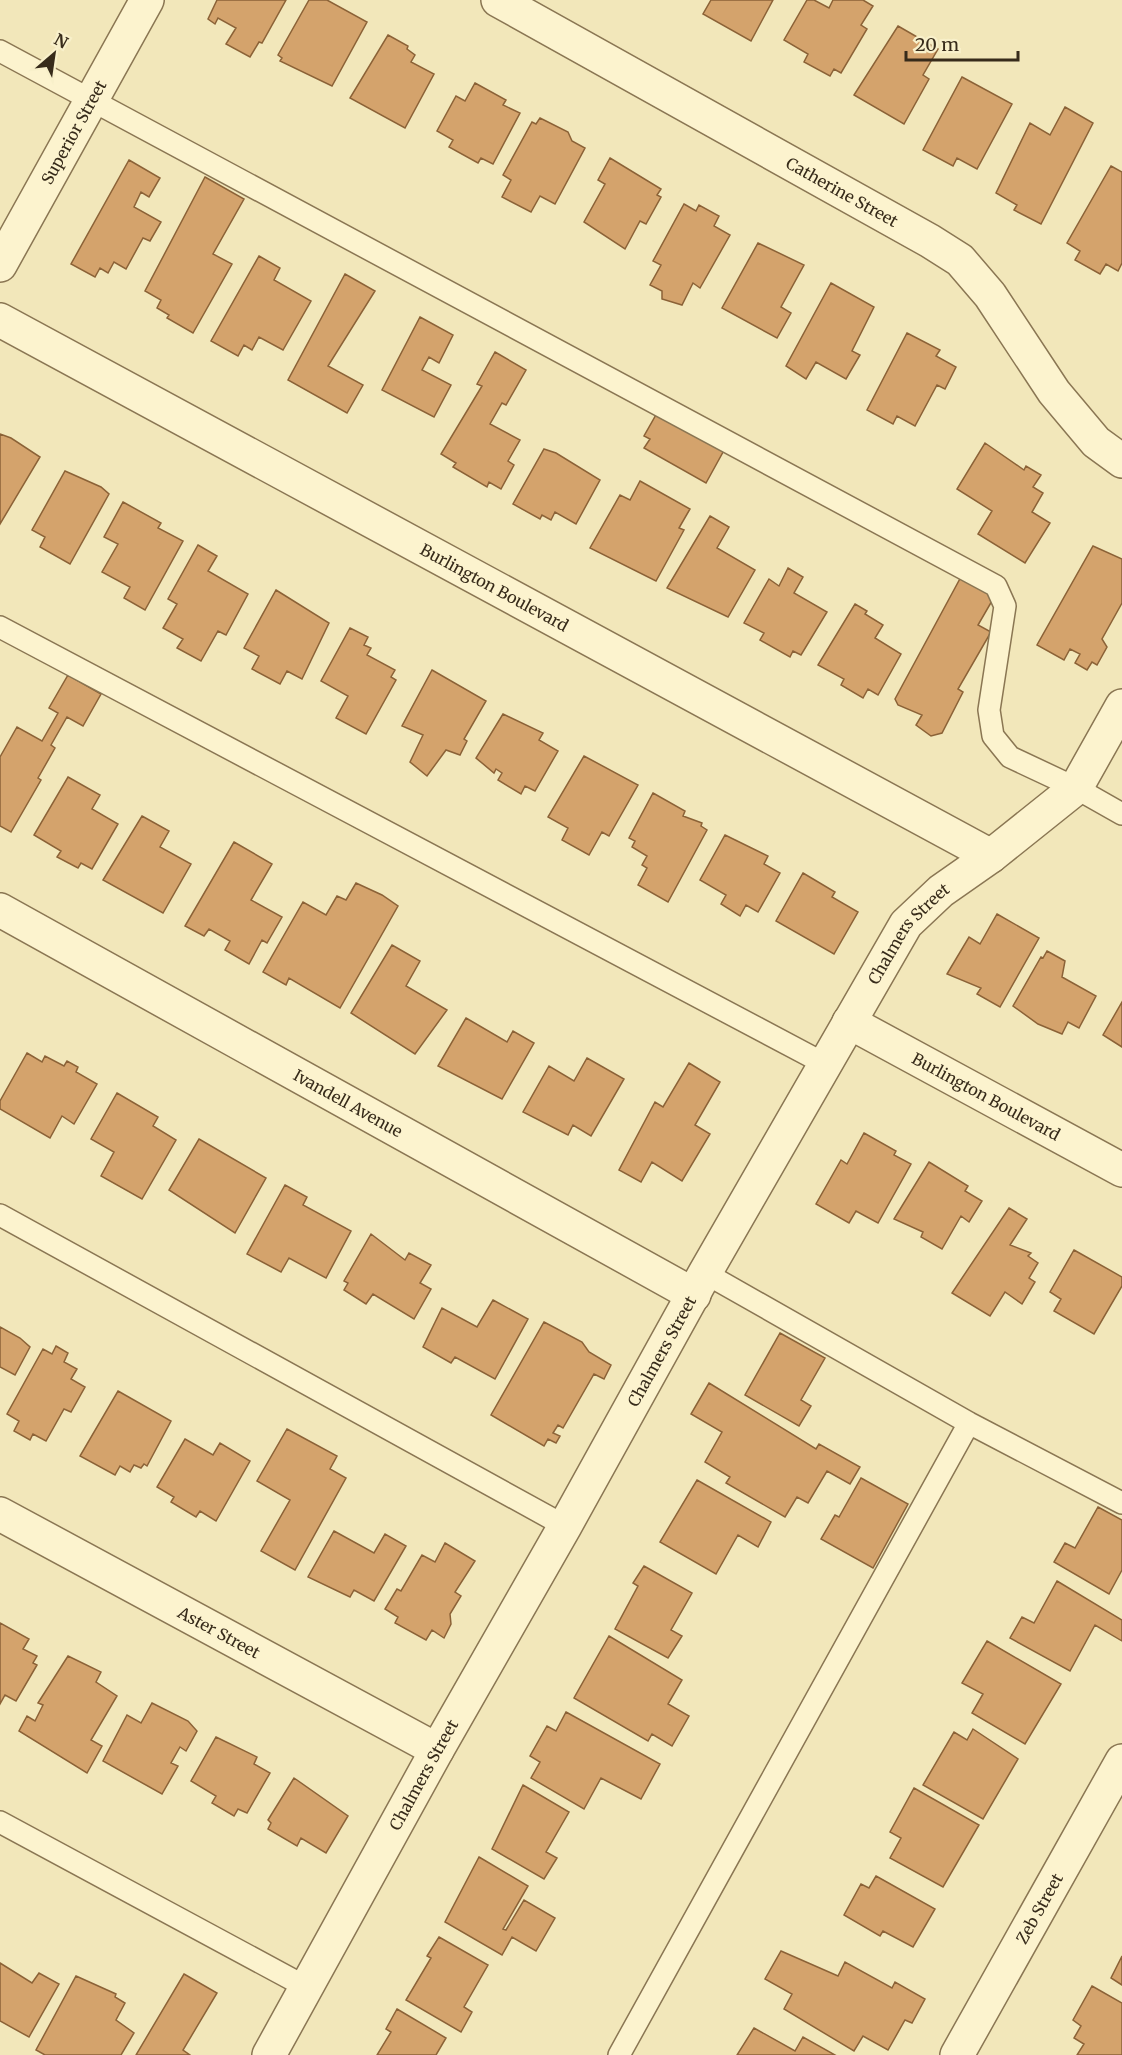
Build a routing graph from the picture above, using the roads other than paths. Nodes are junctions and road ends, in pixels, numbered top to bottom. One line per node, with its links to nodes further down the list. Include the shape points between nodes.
1 (147, 0): 4 (street, Superior Street)
2 (498, 0): 7 (street, Catherine Street, via 960,260 990,295 1053,392 1096,442)
3 (0, 51): 4 (lane)
4 (91, 100): 5 (street, Superior Street); 10 (lane, via 996,586 1005,606 989,710 993,736 1010,757)
5 (0, 265)
6 (0, 320): 12 (street, Burlington Boulevard)
7 (1122, 461)
8 (0, 627): 15 (lane)
9 (1122, 706): 10 (street, Chalmers Street)
10 (1076, 788): 11 (lane); 12 (street, Chalmers Street)
11 (1122, 814)
12 (991, 856): 14 (street, Chalmers Street, via 941,891 906,924)
13 (0, 910): 18 (street, Ivandell Avenue)
14 (849, 1022): 15 (street, Chalmers Street); 16 (street, Burlington Boulevard)
15 (825, 1065): 18 (street, Chalmers Street)
16 (1122, 1170)
17 (0, 1215): 22 (lane)
18 (699, 1284): 19 (lane); 22 (street, Chalmers Street)
19 (969, 1423): 20 (lane); 28 (lane)
20 (1122, 1503)
21 (0, 1514): 23 (street, Aster Street)
22 (565, 1526): 23 (street, Chalmers Street)
23 (437, 1750): 26 (street, Chalmers Street)
24 (1122, 1761): 29 (street, Zeb Street)
25 (0, 1822): 26 (lane)
26 (306, 1987): 27 (street, Chalmers Street)
27 (269, 2055)
28 (619, 2055)
29 (957, 2055)

